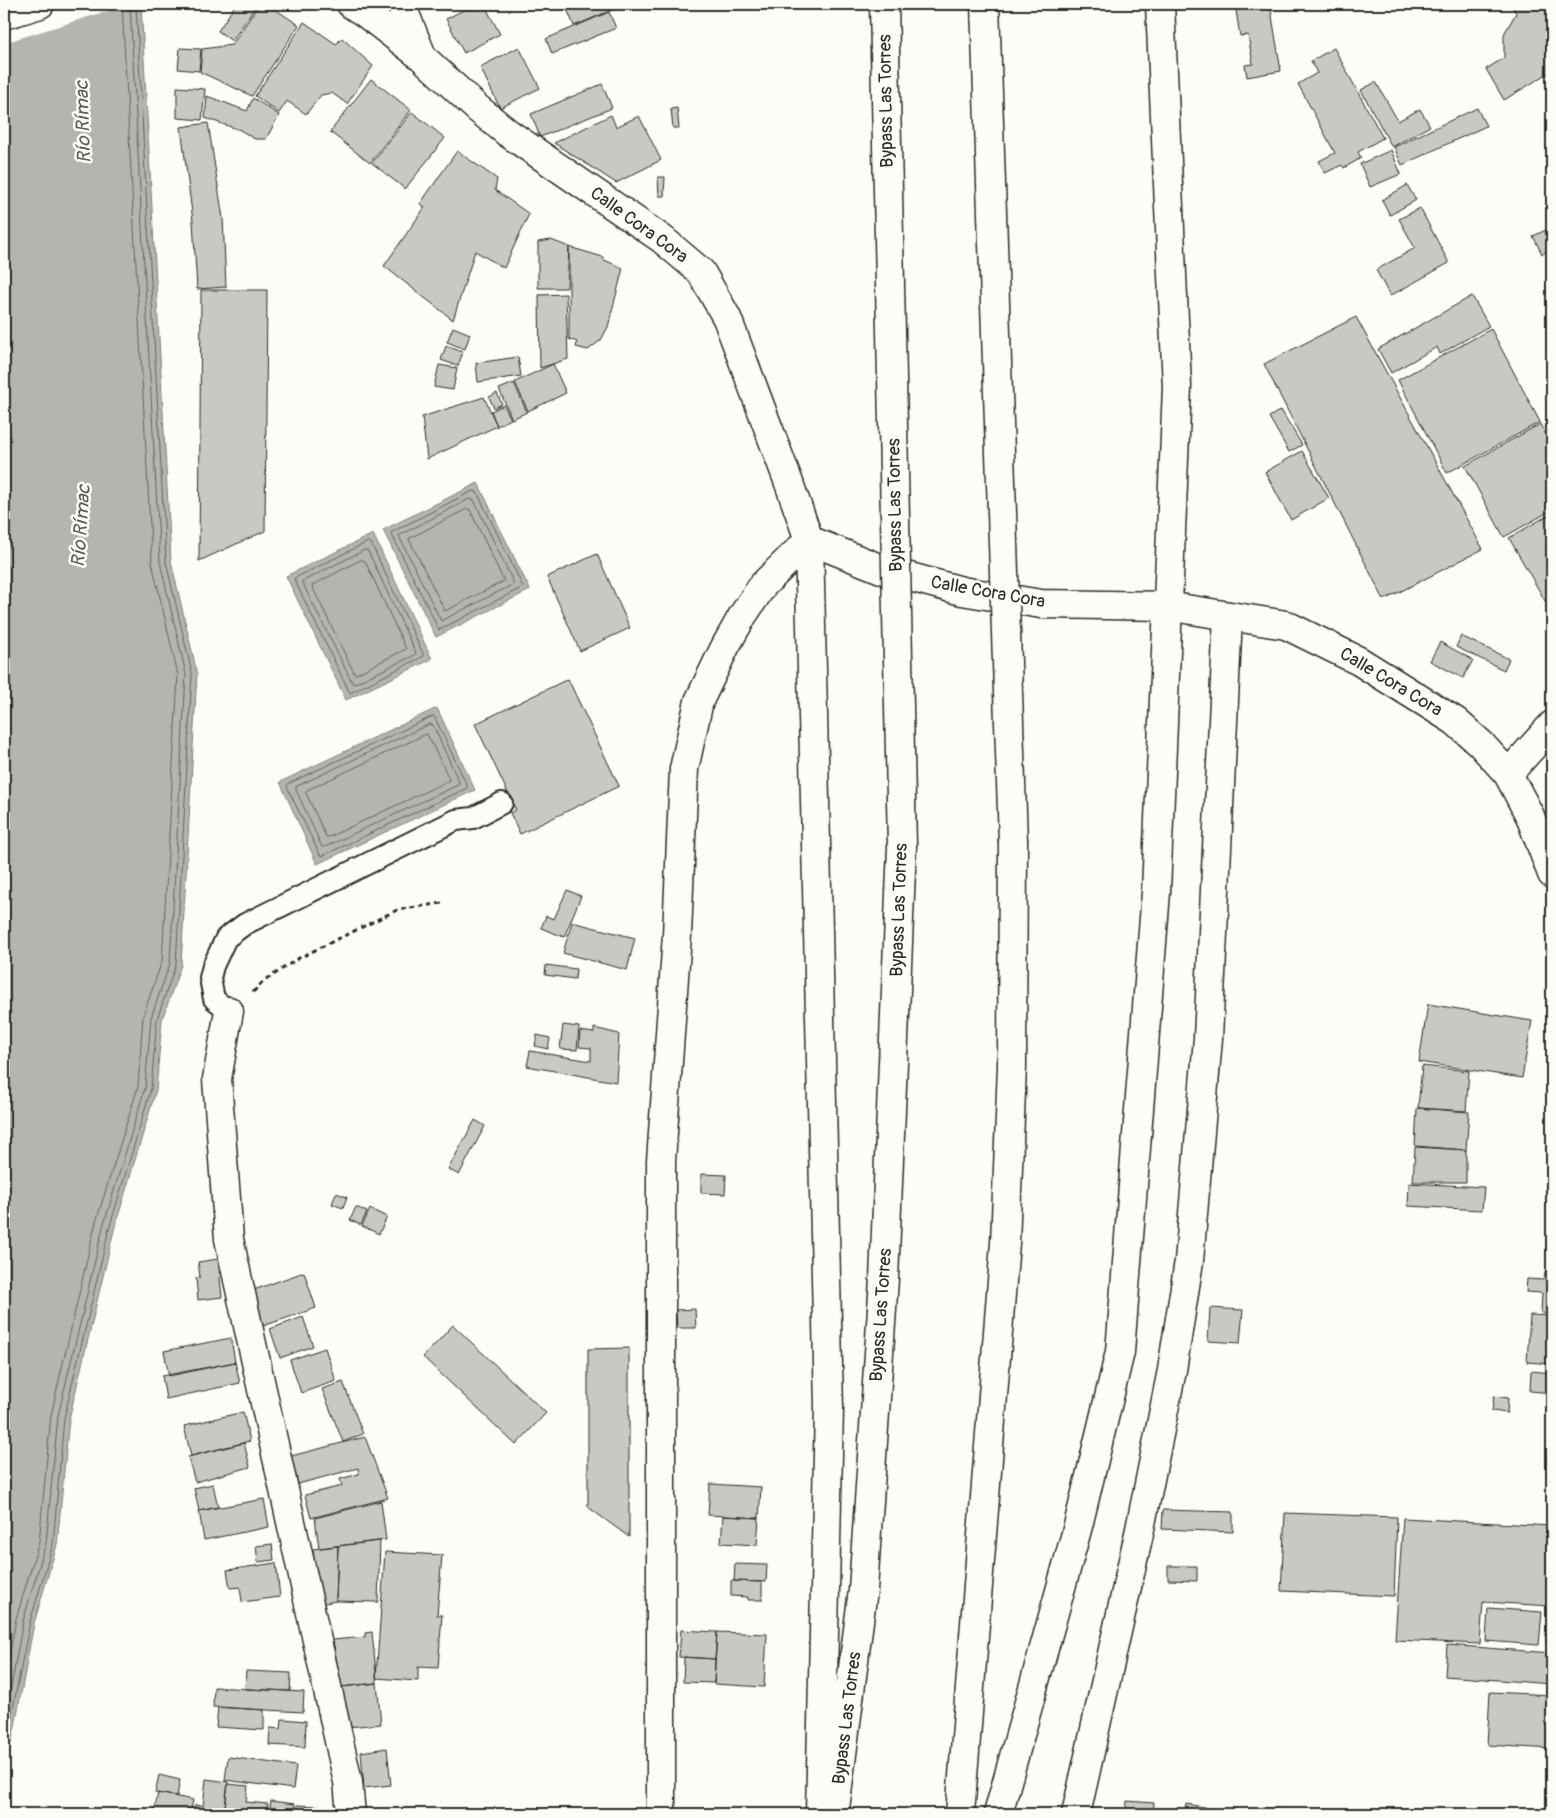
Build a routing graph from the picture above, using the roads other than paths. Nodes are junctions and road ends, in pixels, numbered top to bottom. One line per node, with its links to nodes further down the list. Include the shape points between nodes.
1 (40, 4): 7 (main road)
2 (351, 4): 8 (main road, Calle Cora Cora)
3 (401, 4): 8 (main road, Calle Cora Cora)
4 (884, 4): 20 (main road, Bypass Las Torres, bridge, via 902,846 884,1279 866,1541)
5 (985, 4): 21 (main road, bridge, via 1013,842 1012,1066 1005,1243)
6 (1160, 4): 10 (main road, via 1177,387)
7 (4, 15)
8 (422, 57): 9 (main road, Calle Cora Cora, via 508,133 662,239 701,272 727,318)
9 (809, 540): 10 (main road, Calle Cora Cora, via 884,570 962,591 1041,604); 18 (main road, via 763,585 725,646 699,701 684,769 677,935 661,1161); 19 (main road, via 829,1408)
10 (1167, 606): 11 (main road, Calle Cora Cora); 22 (main road, via 1156,892 1120,1352 1078,1526)
11 (1228, 616): 13 (main road, Calle Cora Cora, via 1286,625 1359,661 1455,721); 23 (main road, via 1208,1038 1190,1261 1140,1529)
12 (1552, 724): 13 (main road)
13 (1508, 774): 15 (main road, Calle Cora Cora, via 1530,816)
14 (502, 803): 16 (lane, via 473,818 447,824 245,924 226,938 210,978 214,999)
15 (1552, 874)
16 (228, 1011): 17 (main road, via 217,1079 229,1239 348,1782)
17 (351, 1814)
18 (661, 1814)
19 (820, 1814)
20 (834, 1814)
21 (960, 1814)
22 (998, 1814)
23 (1076, 1814)

